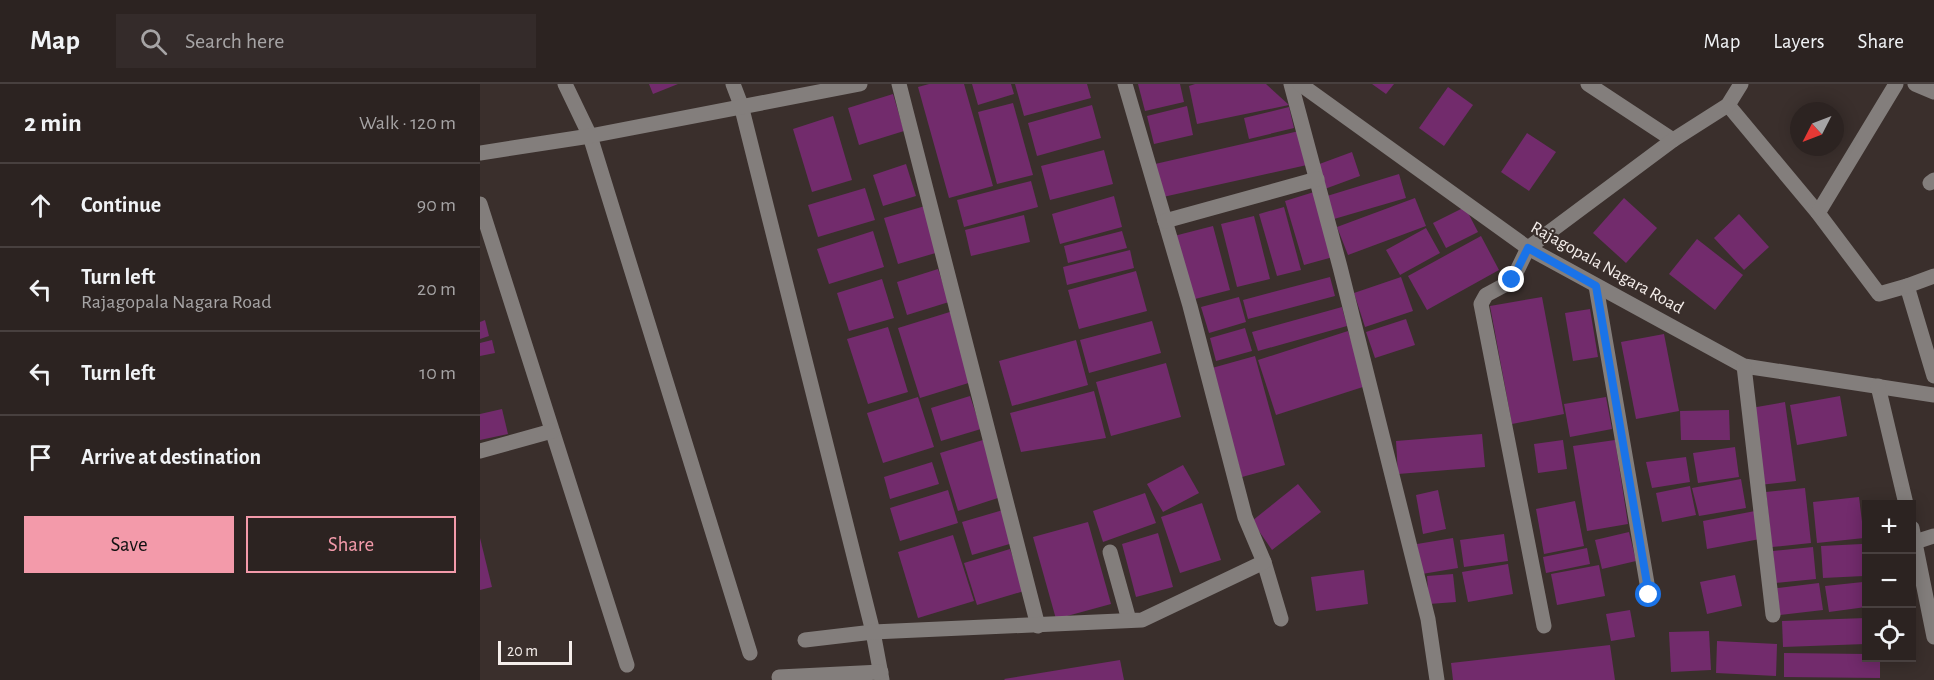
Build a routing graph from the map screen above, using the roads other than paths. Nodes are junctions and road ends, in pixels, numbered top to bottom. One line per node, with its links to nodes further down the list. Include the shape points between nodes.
1 (566, 84): 15 (street)
2 (733, 84): 13 (street)
3 (860, 84): 13 (street)
4 (899, 84): 42 (street)
5 (1125, 84): 21 (street)
6 (1291, 84): 18 (street)
7 (1300, 84): 22 (street, Rajagopala Nagara Road)
8 (1588, 84): 16 (street)
9 (1741, 84): 14 (street)
10 (1896, 84): 20 (street)
11 (1915, 84): 12 (street)
12 (1934, 92)
13 (741, 105): 15 (street); 44 (street)
14 (1728, 105): 16 (street); 20 (street)
15 (590, 136): 17 (street); 47 (street)
16 (1673, 140): 22 (street)
17 (480, 153)
18 (1317, 179): 21 (street); 51 (street, via 1428,619)
19 (480, 204): 30 (street)
20 (1818, 213): 25 (street, via 1879,294)
21 (1165, 221): 37 (street, via 1245,517)
22 (1528, 248): 24 (street, Rajagopala Nagara Road); 43 (street, via 1512,280 1486,295 1481,304)
23 (1934, 276): 25 (street)
24 (1596, 286): 26 (street, Rajagopala Nagara Road); 38 (street)
25 (1907, 286): 27 (street)
26 (1744, 366): 28 (street, Rajagopala Nagara Road); 39 (street)
27 (1934, 376)
28 (1878, 386): 29 (street, Rajagopala Nagara Road); 32 (street)
29 (1934, 395)
30 (552, 431): 31 (street); 48 (street)
31 (480, 451)
32 (1905, 500)
33 (1916, 535): 34 (street)
34 (1934, 536)
35 (1916, 550): 45 (street)
36 (1110, 552): 40 (street)
37 (1264, 562): 40 (street, via 1142,620); 41 (street)
38 (1649, 595)
39 (1773, 615)
40 (1129, 620): 42 (street)
41 (1281, 620)
42 (1038, 626): 44 (street)
43 (1544, 626)
44 (873, 632): 46 (street); 49 (street)
45 (1934, 638)
46 (805, 640)
47 (750, 653)
48 (627, 665)
49 (882, 676): 50 (street)
50 (779, 677)
51 (1437, 680)

